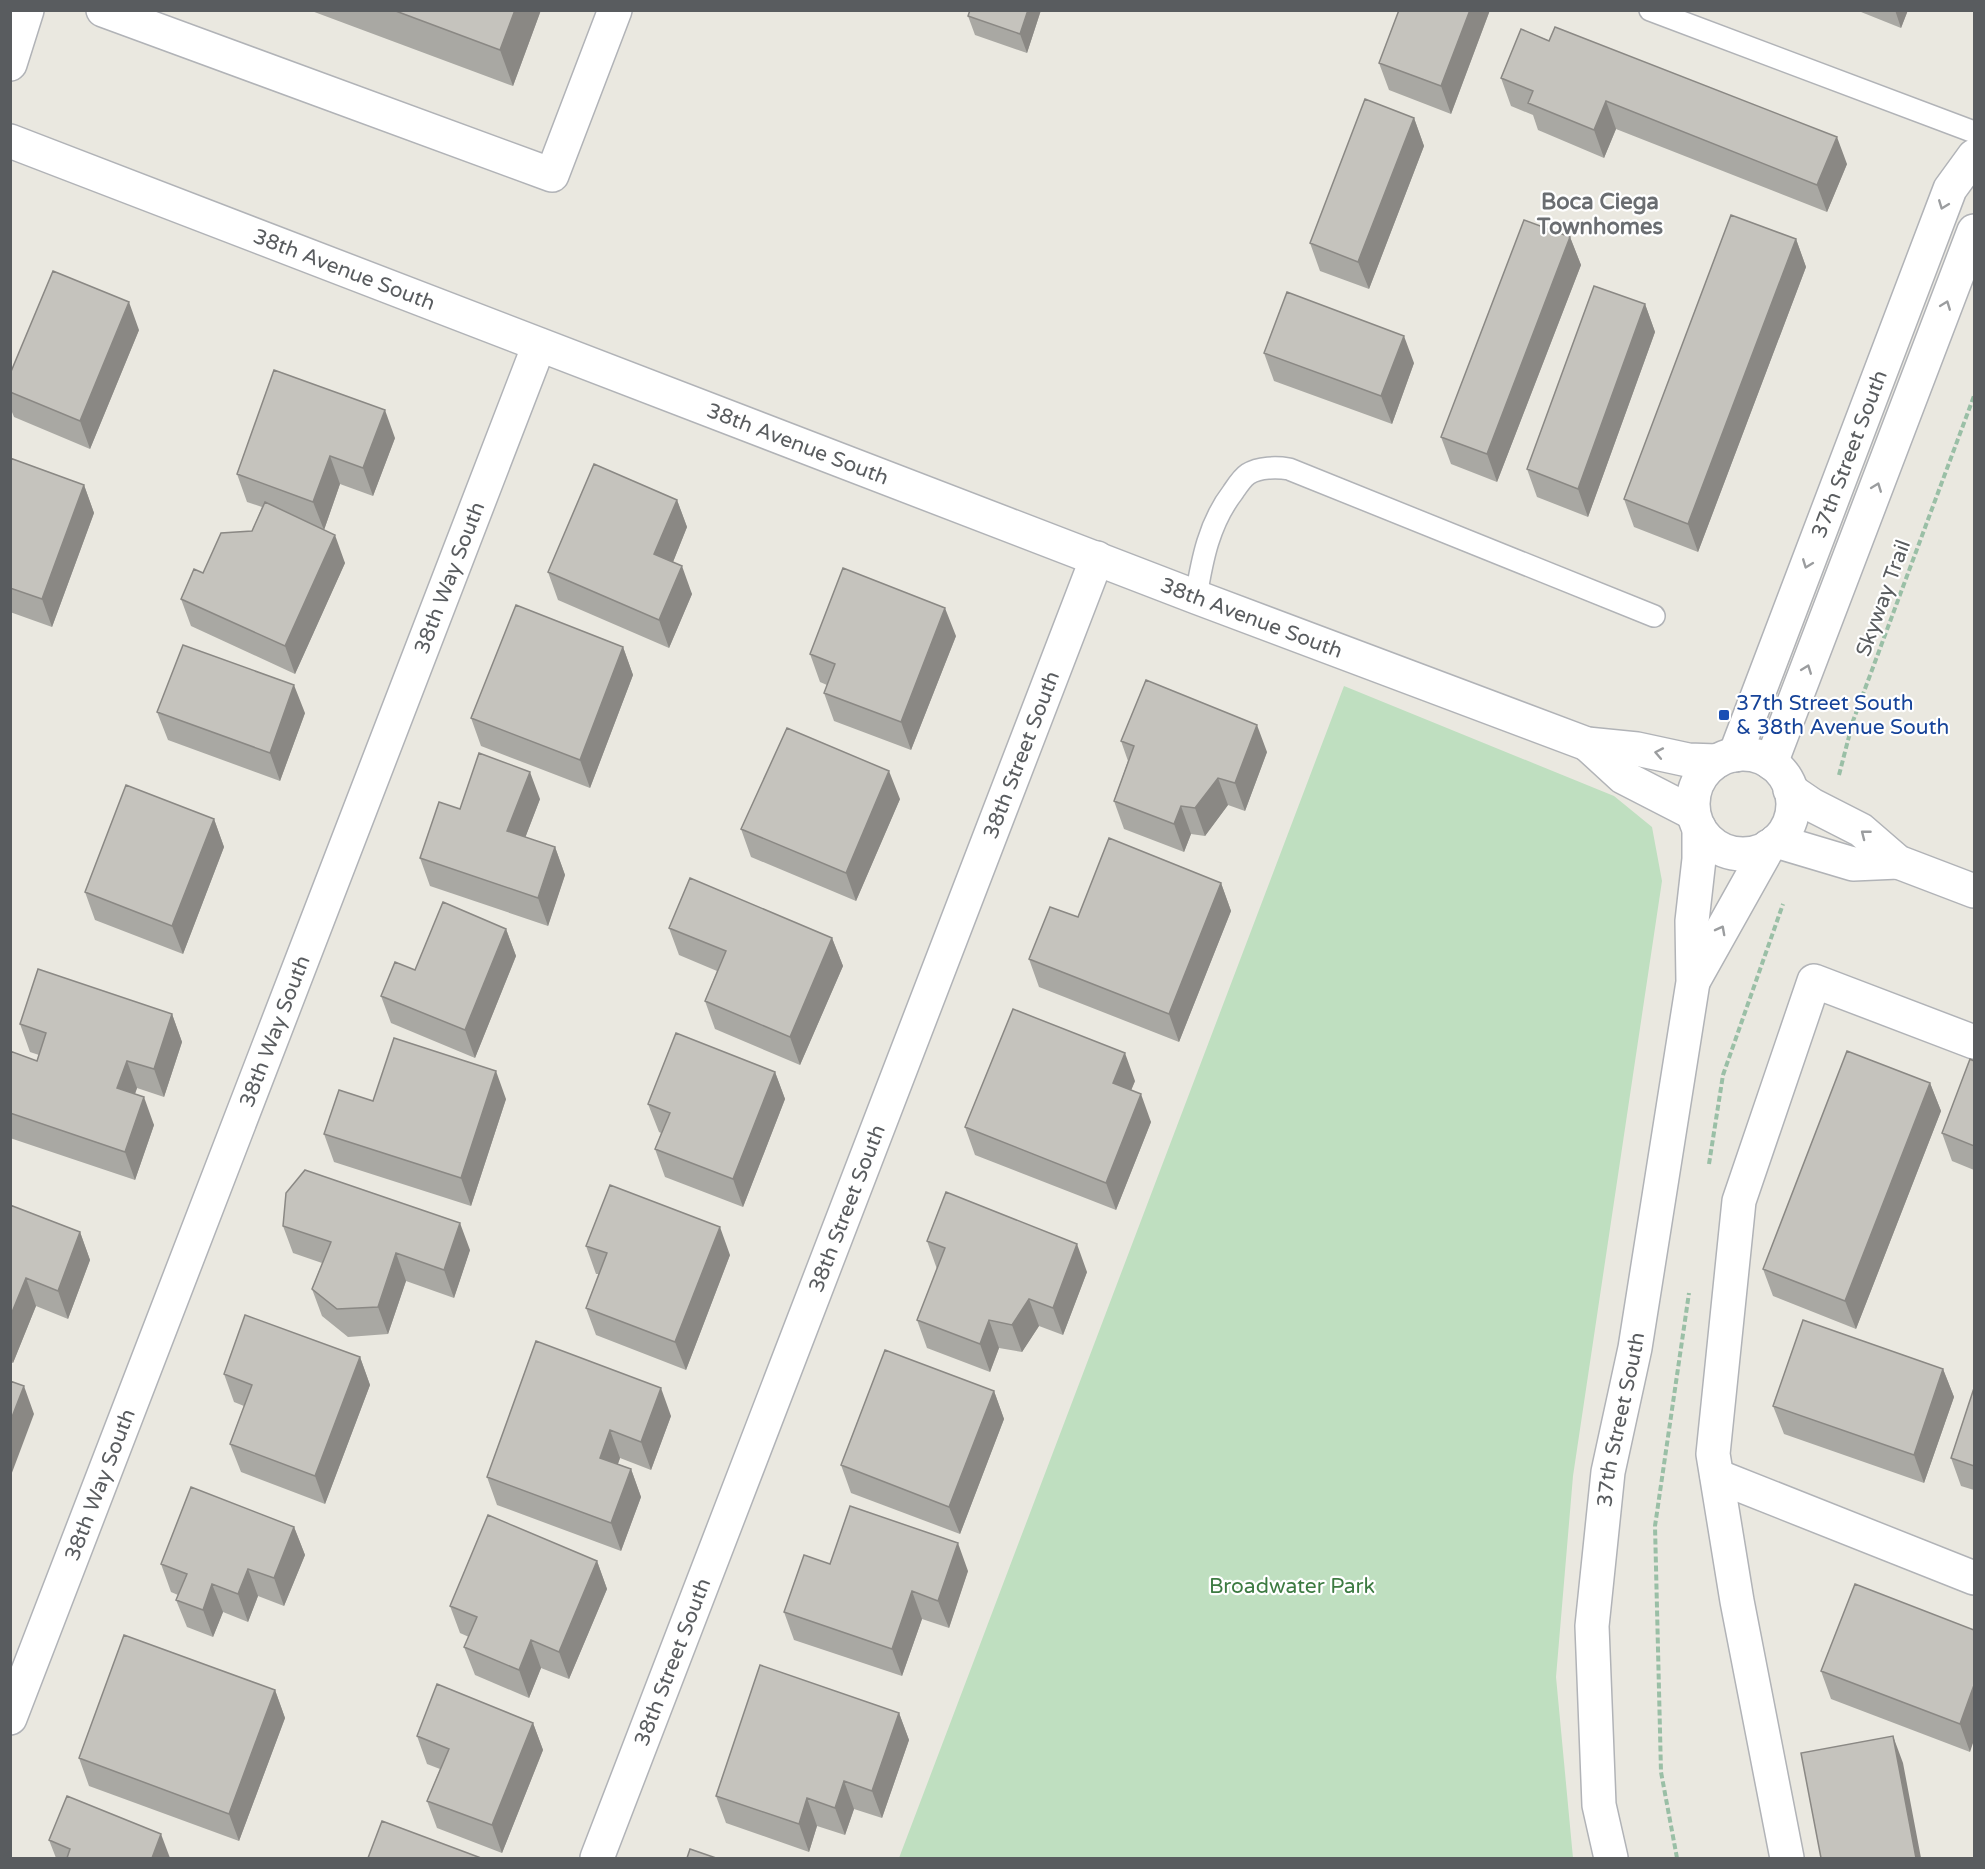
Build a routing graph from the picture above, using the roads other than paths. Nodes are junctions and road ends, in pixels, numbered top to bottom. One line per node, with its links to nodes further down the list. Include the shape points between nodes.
1 (27, 10): 5 (street)
2 (102, 10): 3 (street, via 552,175)
3 (615, 10)
4 (1650, 10): 6 (lane)
5 (10, 64)
6 (1974, 132)
7 (10, 141): 10 (street, 38th Avenue South)
8 (1974, 156): 15 (street, 37th Street South, one-way to 15, via 1950,189)
9 (1974, 231): 16 (street, 37th Street South, one-way to 9)
10 (539, 345): 11 (street, 38th Avenue South); 26 (street, 38th Way South)
11 (1097, 558): 12 (street, 38th Avenue South); 27 (street, 38th Street South)
12 (1196, 597): 13 (lane, via 1203,557 1224,502 1248,474 1279,468 1290,469); 14 (street, 38th Avenue South)
13 (1654, 616)
14 (1587, 744): 15 (street, 38th Avenue South, one-way to 14, via 1688,760); 18 (street, 38th Avenue South, via 1623,777)
15 (1726, 758): 16 (street, via 1756,756); 18 (street, via 1708,768 1698,781 1693,796)
16 (1771, 763): 17 (street)
17 (1790, 790): 19 (street, via 1793,807 1789,823); 20 (street, one-way to 17, via 1861,830)
18 (1696, 820): 19 (street, via 1709,840 1722,849 1753,853); 22 (street, 37th Street South, via 1699,859 1692,921)
19 (1772, 844): 20 (street, via 1853,864); 22 (street, 37th Street South, one-way to 19)
20 (1898, 862): 21 (street)
21 (1974, 891)
22 (1694, 982): 28 (street, 37th Street South, via 1635,1348 1608,1472 1592,1626 1599,1805)
23 (1974, 1042): 24 (street, via 1814,981 1739,1201 1713,1454)
24 (1717, 1476): 25 (street); 29 (street)
25 (1974, 1578)
26 (10, 1718)
27 (597, 1858)
28 (1611, 1858)
29 (1787, 1858)

